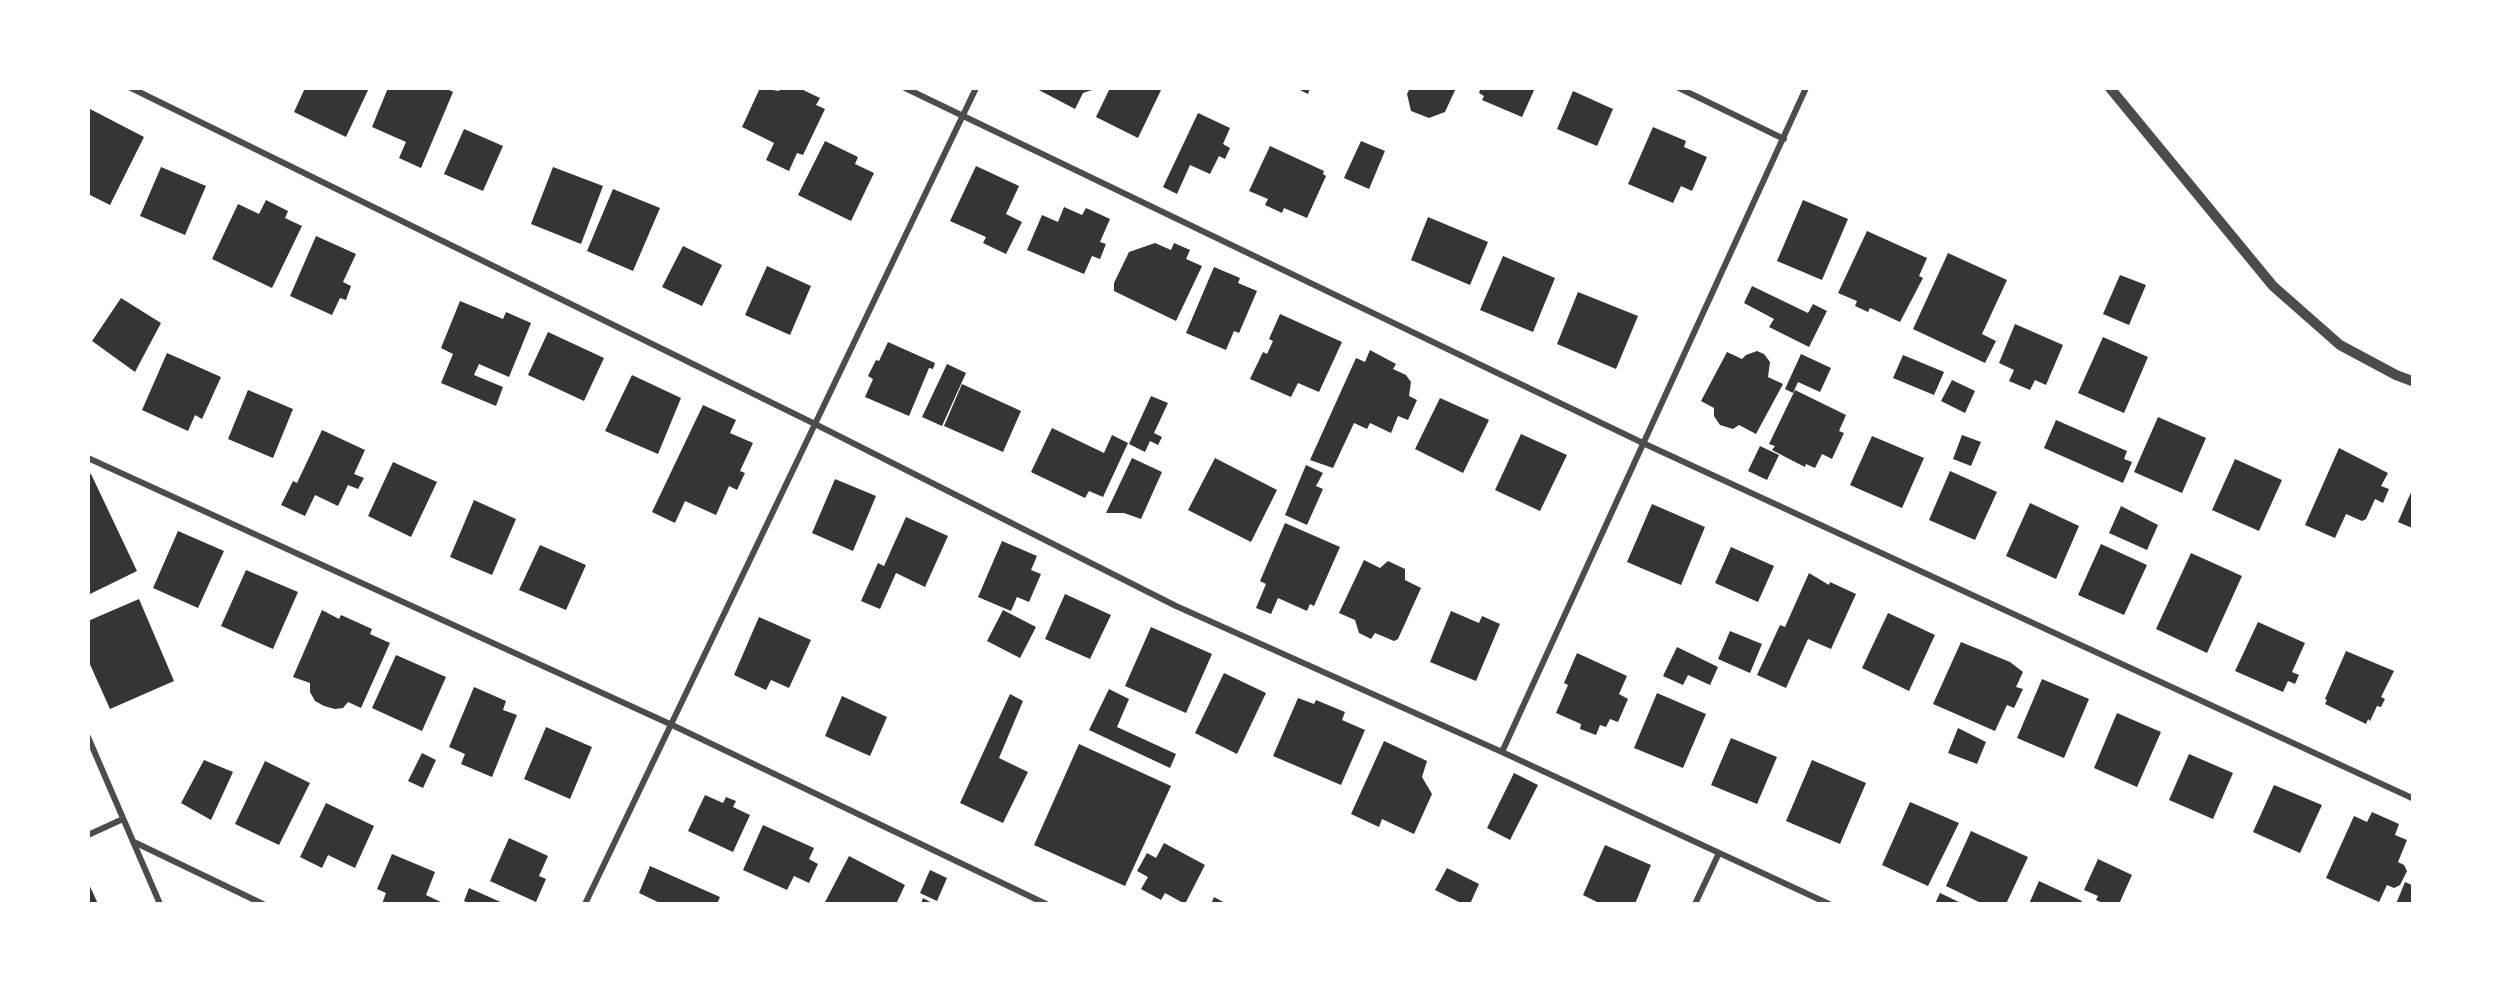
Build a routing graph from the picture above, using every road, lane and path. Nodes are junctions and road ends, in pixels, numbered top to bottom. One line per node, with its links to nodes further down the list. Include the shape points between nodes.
1 (131, 88): 10 (street)
2 (905, 88): 7 (street)
3 (976, 88): 7 (street)
4 (1679, 88): 8 (street)
5 (1806, 88): 8 (street)
6 (2110, 88): 9 (street, via 2273,286 2340,345)
7 (963, 117): 10 (street); 11 (street)
8 (1784, 139): 11 (street)
9 (2412, 381)
10 (815, 424): 13 (street); 15 (street, via 1176,606)
11 (1644, 444): 15 (street); 16 (street)
12 (88, 458): 13 (street)
13 (670, 724): 23 (street); 24 (street)
14 (88, 736): 17 (street)
15 (1502, 752): 20 (street)
16 (2412, 798)
17 (123, 819): 18 (street); 19 (street)
18 (88, 835)
19 (133, 842): 21 (street); 22 (street)
20 (1719, 853): 25 (street); 26 (street)
21 (160, 903)
22 (263, 903)
23 (585, 903)
24 (1046, 903)
25 (1695, 903)
26 (1829, 903)

